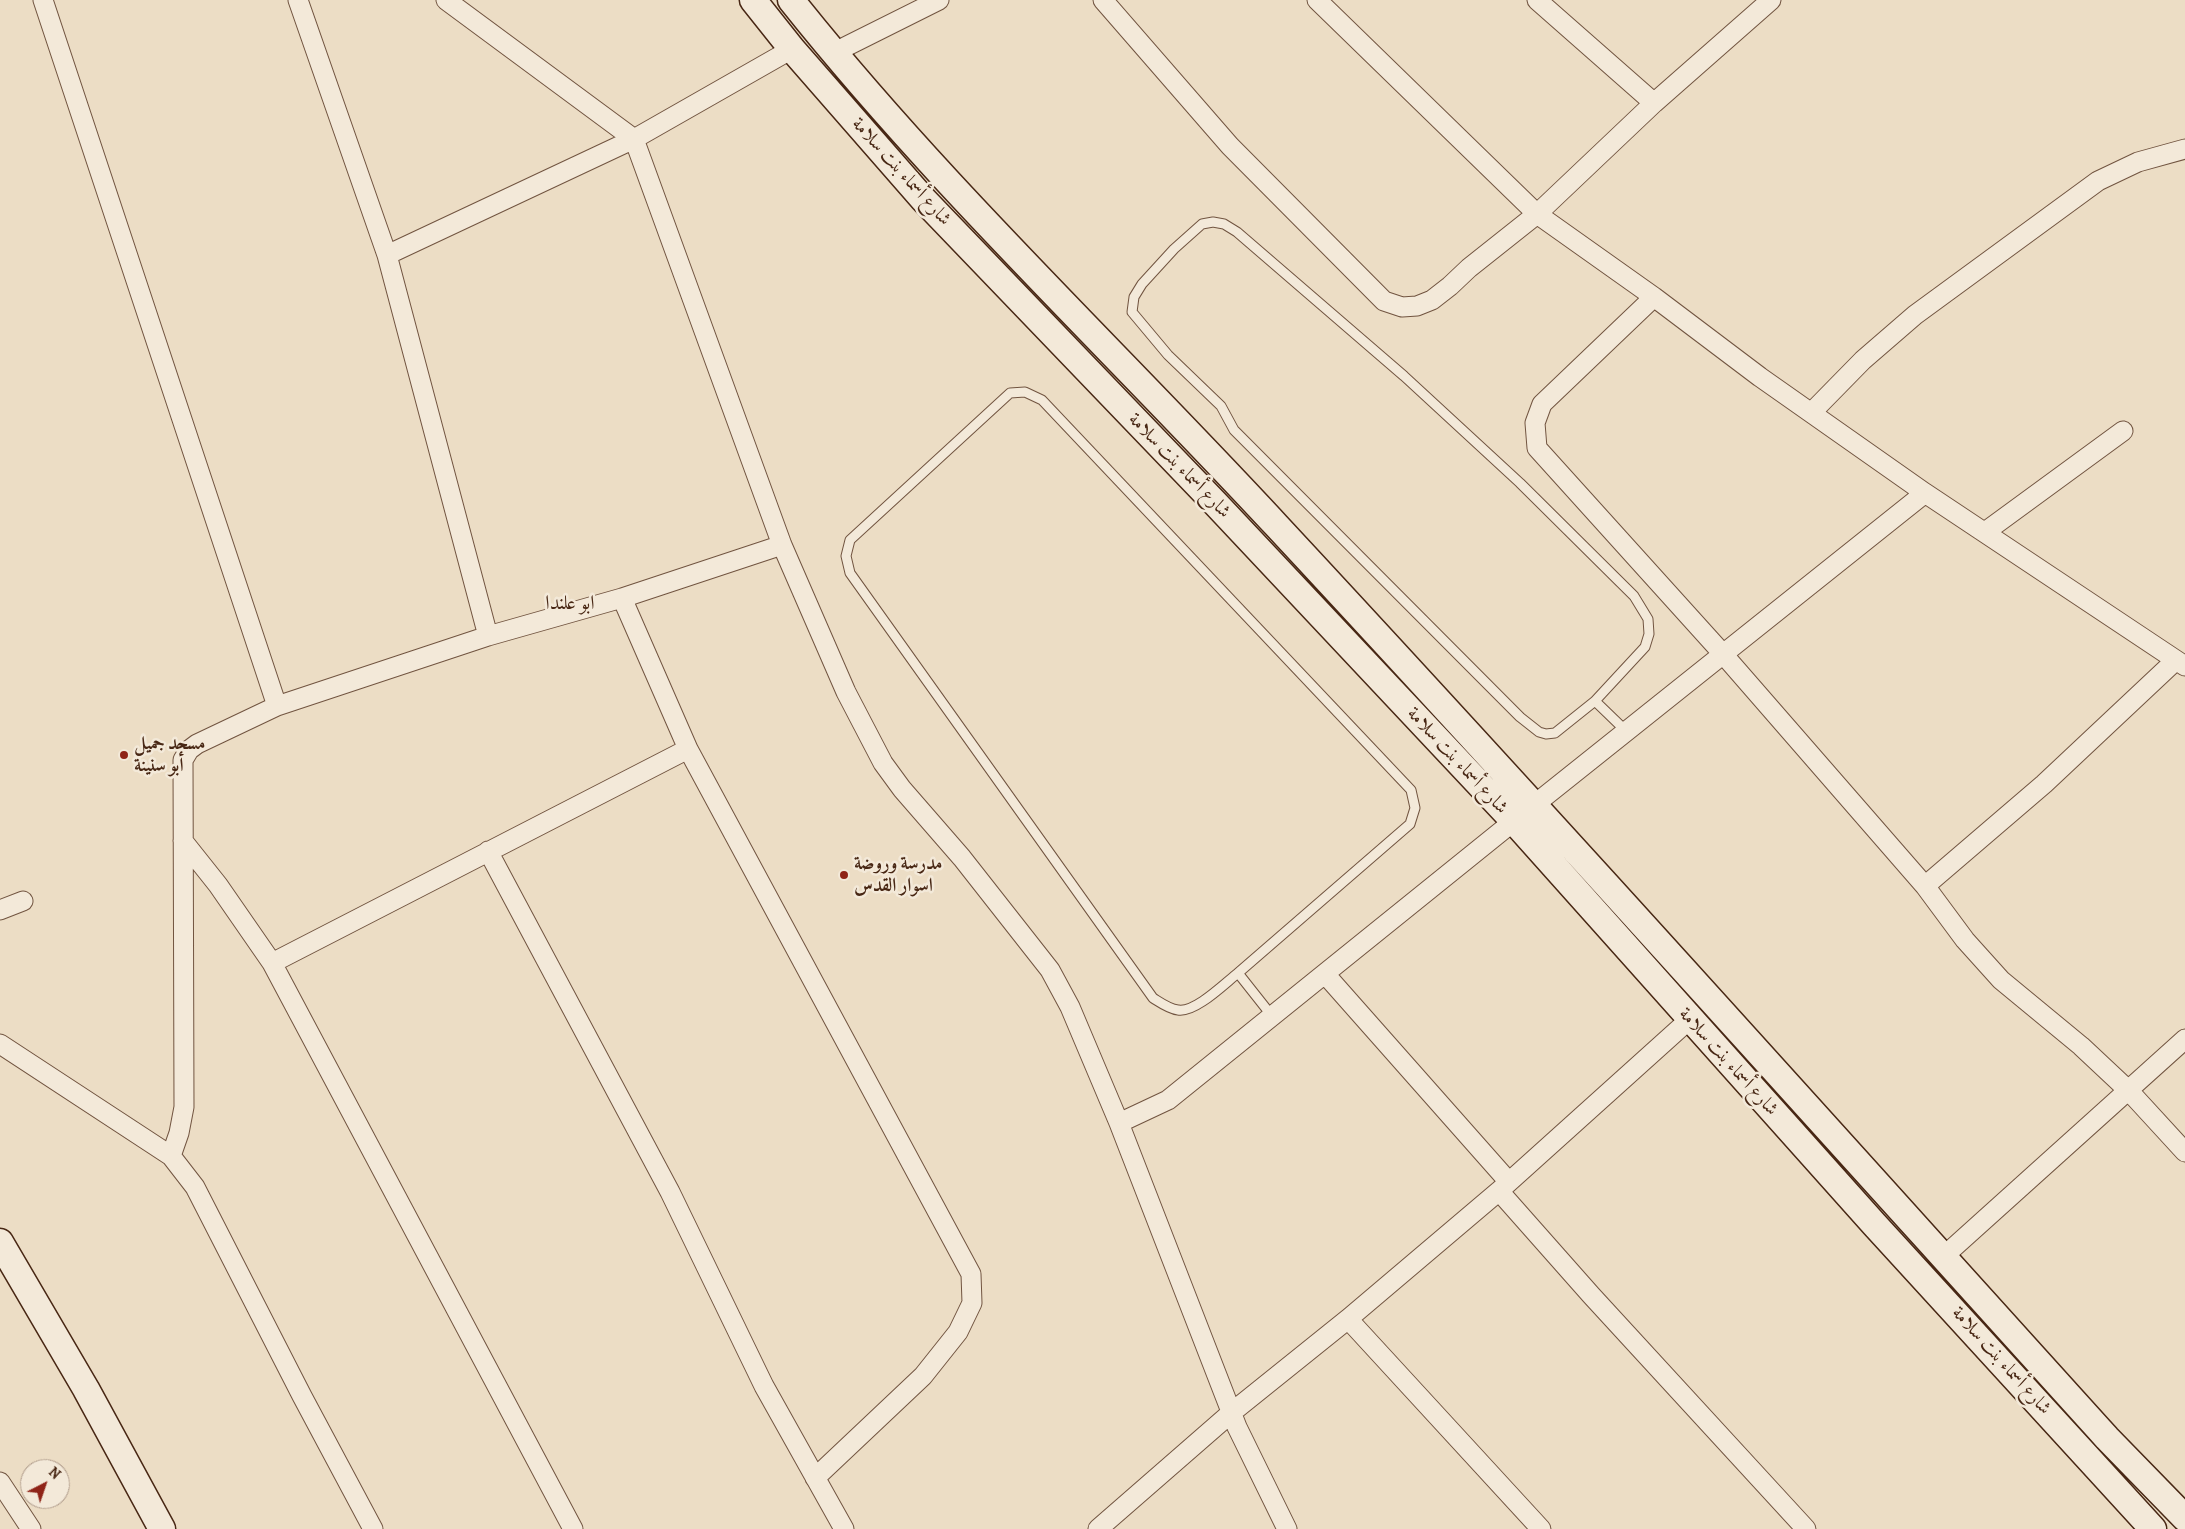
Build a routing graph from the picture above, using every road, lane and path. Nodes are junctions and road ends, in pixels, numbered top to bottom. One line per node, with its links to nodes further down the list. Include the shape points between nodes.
1 (43, 0): 29 (street)
2 (298, 0): 17 (street)
3 (446, 0): 14 (street)
4 (753, 0): 11 (main road, شارع أسماء بنت سلامة)
5 (791, 0): 12 (main road, شارع أسماء بنت سلامة)
6 (939, 0): 12 (street)
7 (1103, 0): 16 (street, via 1230,146 1384,301 1417,306 1432,300)
8 (1317, 0): 16 (street)
9 (1537, 0): 13 (street)
10 (1771, 0): 13 (street)
11 (792, 49): 14 (street); 33 (main road, شارع أسماء بنت سلامة, via 923,198)
12 (833, 53): 32 (main road, شارع أسماء بنت سلامة, via 999,237 1254,502)
13 (1654, 103): 16 (street)
14 (634, 139): 17 (street); 23 (street)
15 (2185, 149): 19 (street, via 2138,162 2098,181 1915,315 1862,360)
16 (1537, 214): 18 (street)
17 (387, 255): 25 (street)
18 (1654, 297): 19 (street); 26 (street, via 1542,404 1535,423 1537,448)
19 (1812, 412): 21 (street)
20 (2123, 431): 22 (street)
21 (1925, 493): 22 (street); 26 (street)
22 (1986, 532): 27 (street)
23 (782, 544): 24 (street); 47 (street, via 846,692 883,763 1050,970 1070,1007)
24 (622, 598): 25 (street); 31 (street)
25 (488, 636): 29 (street)
26 (1723, 654): 30 (street); 36 (street)
27 (2180, 663): 36 (street)
28 (1595, 701): 28 (lane, via 1555,733 1539,732 1520,717 1234,430 1221,406 1143,326 1132,312 1134,297 1174,249 1202,224 1224,224 1237,232 1520,483 1634,596 1648,619 1649,634 1645,647); 30 (lane)
29 (277, 706): 34 (street, via 188,750 183,760)
30 (1626, 731): 32 (street)
31 (688, 749): 35 (street); 55 (street, via 971,1274 972,1303 952,1339 923,1376)
32 (1534, 805): 52 (main road, شارع أسماء بنت سلامة)
33 (1514, 821): 41 (street); 43 (main road, شارع أسماء بنت سلامة)
34 (182, 841): 39 (street); 49 (street, via 184,1107)
35 (488, 851): 39 (street); 55 (street, via 665,1184 764,1386)
36 (1925, 886): 46 (street, via 1965,940 2001,980 2081,1046)
37 (23, 901): 38 (street)
38 (0, 910)
39 (272, 963): 61 (street)
40 (1238, 973): 40 (lane, via 1192,1009 1179,1011 1153,998 850,573 846,556 850,540 1010,393 1025,392 1042,400 1411,790 1415,808 1410,824); 42 (lane)
41 (1325, 974): 42 (street); 50 (street)
42 (1272, 1016): 47 (street, via 1168,1100)
43 (1690, 1019): 50 (street); 67 (main road, شارع أسماء بنت سلامة)
44 (2185, 1039): 46 (street)
45 (0, 1044): 49 (street)
46 (2129, 1091): 48 (street); 52 (street)
47 (1120, 1123): 54 (street)
48 (2185, 1152)
49 (171, 1156): 60 (street, via 194,1187)
50 (1504, 1187): 53 (street); 66 (street, via 1591,1295)
51 (0, 1242): 59 (main road, via 86,1389)
52 (1943, 1257): 57 (main road, شارع أسماء بنت سلامة, via 2106,1438)
53 (1348, 1319): 54 (street); 65 (street)
54 (1232, 1413): 63 (street); 64 (street)
55 (814, 1478): 62 (street)
56 (0, 1482): 58 (street)
57 (2185, 1518)
58 (31, 1529)
59 (162, 1529)
60 (373, 1529)
61 (573, 1529)
62 (844, 1529)
63 (1098, 1529)
64 (1287, 1529)
65 (1541, 1529)
66 (1806, 1529)
67 (2154, 1529)

